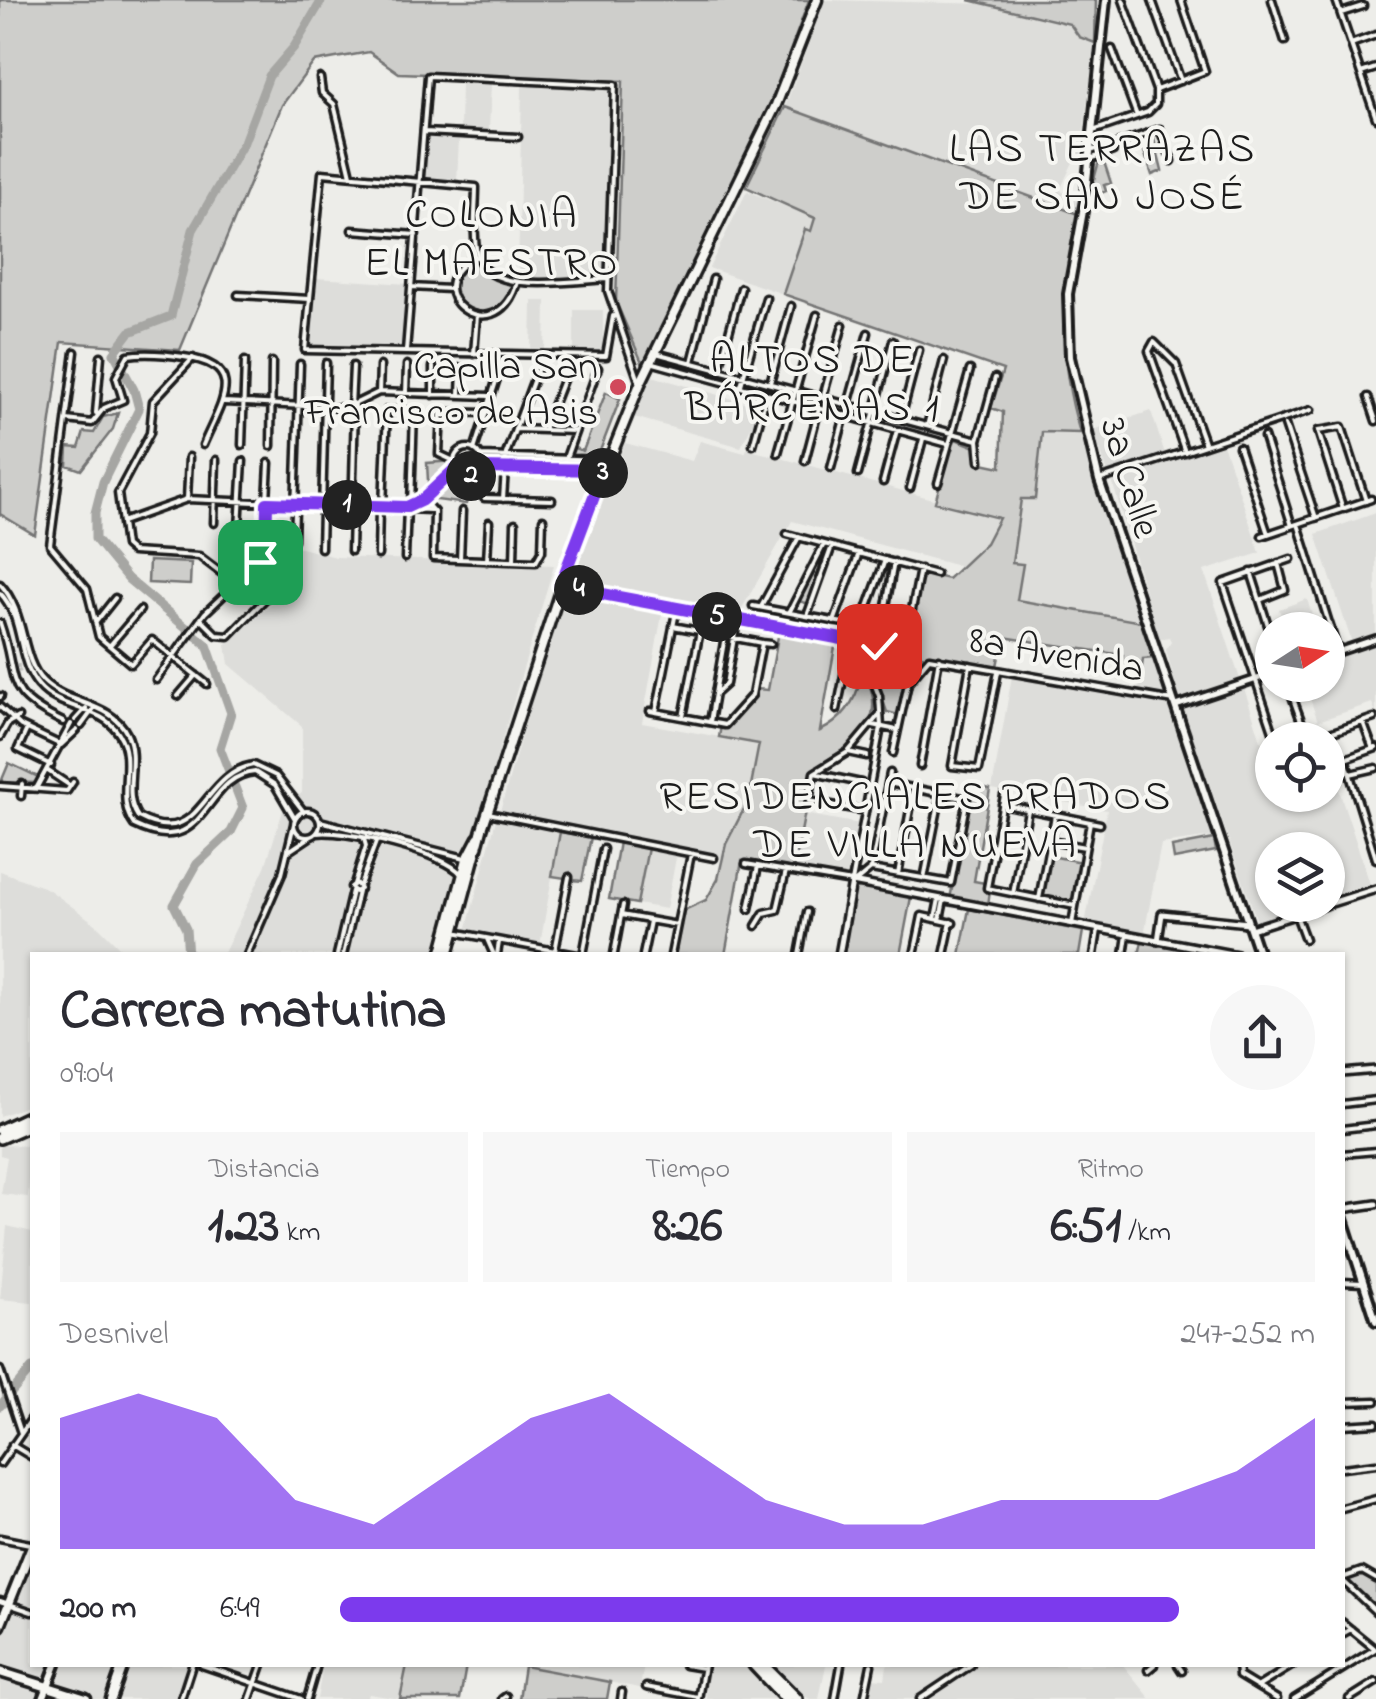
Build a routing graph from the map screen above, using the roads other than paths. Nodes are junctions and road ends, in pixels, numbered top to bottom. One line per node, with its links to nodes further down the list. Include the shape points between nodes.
1 (817, 0): 53 (main road, via 768,123)
2 (1106, 0): 22 (main road, 3a Calle)
3 (1123, 0): 18 (street)
4 (1152, 0): 17 (street)
5 (1181, 0): 17 (street, via 1205,68)
6 (1272, 0): 11 (street)
7 (1336, 0): 9 (street)
8 (1363, 6): 9 (street)
9 (1340, 13): 12 (street)
10 (1376, 35): 12 (street)
11 (1285, 41)
12 (1351, 44): 15 (street)
13 (1112, 49): 20 (street)
14 (1376, 68): 15 (street)
15 (1361, 73): 19 (street)
16 (320, 78): 27 (street, via 322,93 334,104)
17 (1181, 81): 18 (street)
18 (1156, 90): 20 (street, via 1153,108)
19 (1374, 103): 21 (street)
20 (1137, 116): 22 (street)
21 (1376, 118)
22 (1093, 128): 25 (main road, 3a Calle)
23 (424, 132): 24 (street); 28 (street); 32 (street, via 428,76 616,85)
24 (518, 136)
25 (1090, 155): 26 (street, via 1160,129); 142 (main road, 3a Calle, via 1066,318 1074,386)
26 (1172, 161)
27 (351, 175): 28 (street); 40 (street, via 321,174)
28 (421, 182): 30 (street); 31 (street, via 476,186)
29 (352, 230): 30 (street)
30 (416, 234): 35 (street)
31 (477, 255): 34 (street, via 492,276); 36 (street, via 455,271)
32 (608, 279): 34 (street); 44 (street)
33 (713, 279): 58 (street)
34 (517, 282): 42 (street, via 506,308)
35 (411, 286): 36 (street); 49 (street)
36 (450, 288): 42 (street, via 457,305)
37 (741, 288): 69 (street)
38 (238, 295): 40 (street)
39 (766, 298): 72 (street)
40 (310, 299): 49 (street, via 305,350)
41 (791, 306): 74 (street)
42 (477, 315): 51 (street)
43 (816, 315): 77 (street)
44 (613, 316): 51 (street, via 606,356); 75 (street)
45 (843, 325): 85 (street)
46 (868, 333): 88 (street)
47 (893, 341): 96 (street)
48 (919, 350): 100 (street)
49 (406, 351): 51 (street)
50 (74, 352): 101 (street)
51 (474, 354)
52 (101, 356): 99 (street)
53 (654, 357): 58 (street); 75 (main road); 76 (street)
54 (193, 358): 86 (street, via 218,367); 99 (street, via 138,354 121,363 124,400); 164 (street, via 153,401 150,433 118,494)
55 (944, 360): 105 (street)
56 (245, 361): 89 (street)
57 (272, 362): 90 (street)
58 (692, 362): 69 (street)
59 (502, 363): 83 (street)
60 (300, 364): 91 (street)
61 (326, 364): 93 (street)
62 (407, 365): 79 (street)
63 (354, 366): 92 (street)
64 (380, 366): 78 (street)
65 (434, 367): 80 (street)
66 (461, 368): 82 (street)
67 (538, 368): 106 (street)
68 (598, 368): 109 (street)
69 (718, 369): 72 (street)
70 (567, 370): 107 (street)
71 (970, 370): 110 (street)
72 (744, 376): 74 (street); 76 (street)
73 (994, 378): 113 (street)
74 (770, 383): 77 (street)
75 (640, 384): 129 (main road)
76 (741, 386): 81 (street)
77 (796, 390): 85 (street); 87 (street)
78 (379, 392): 79 (street); 92 (street)
79 (406, 393): 80 (street)
80 (433, 394): 82 (street)
81 (767, 394): 87 (street); 117 (street)
82 (460, 395): 83 (street)
83 (489, 396): 97 (street)
84 (1368, 397): 102 (street)
85 (823, 398): 88 (street)
86 (223, 401): 89 (street); 114 (street)
87 (793, 401): 94 (street); 123 (street)
88 (848, 405): 96 (street)
89 (244, 406): 90 (street); 115 (street)
90 (271, 407): 91 (street); 118 (street)
91 (298, 407): 93 (street); 154 (street)
92 (353, 407): 93 (street); 156 (street)
93 (325, 408): 155 (street)
94 (819, 408): 98 (street); 133 (street)
95 (1312, 410): 119 (street)
96 (875, 412): 100 (street); 103 (street)
97 (484, 413): 121 (street); 131 (street, via 442,412 439,454)
98 (845, 415): 103 (street); 137 (street)
99 (96, 418): 101 (street)
100 (900, 419): 105 (street)
101 (67, 420): 210 (street, via 50,545 88,589)
102 (1376, 421)
103 (872, 423): 108 (street); 141 (street)
104 (1285, 424): 162 (street)
105 (926, 426): 110 (street)
106 (515, 428): 107 (street); 126 (street)
107 (544, 429): 109 (street)
108 (896, 430): 111 (street); 143 (street)
109 (574, 431): 127 (street)
110 (952, 433): 113 (street); 116 (street)
111 (924, 437): 116 (street); 145 (street)
112 (1264, 437): 168 (street)
113 (978, 440): 132 (street)
114 (203, 444)
115 (242, 444)
116 (948, 444): 144 (street)
117 (752, 445)
118 (271, 446)
119 (1205, 446): 122 (street); 122 (street, via 1176,364 1161,344 1150,344)
120 (1239, 447): 168 (street, via 1265,535)
121 (474, 450): 124 (street); 131 (street, via 459,451)
122 (1185, 452): 142 (street)
123 (778, 454)
124 (481, 456): 126 (street); 135 (street)
125 (189, 457): 148 (street)
126 (505, 458): 127 (street); 136 (street)
127 (564, 459): 129 (street); 139 (street)
128 (216, 460): 149 (street)
129 (609, 460): 140 (main road)
130 (243, 461): 152 (street)
131 (454, 461): 138 (street)
132 (980, 461)
133 (805, 462)
134 (269, 463): 153 (street)
135 (481, 468): 136 (street); 138 (street, via 466,477)
136 (504, 468): 139 (street); 147 (street)
137 (831, 468)
138 (455, 469): 150 (street)
139 (562, 469): 140 (street)
140 (604, 470): 193 (main road)
141 (858, 474)
142 (1099, 480): 238 (main road, 3a Calle)
143 (883, 482)
144 (938, 483)
145 (910, 488)
146 (484, 498): 147 (street)
147 (503, 498): 151 (street)
148 (187, 499): 149 (street); 164 (street)
149 (215, 500): 152 (street); 166 (street)
150 (422, 500): 157 (street); 160 (street)
151 (552, 500)
152 (240, 501): 153 (street); 169 (street)
153 (267, 503): 154 (street); 173 (street)
154 (295, 504): 155 (street); 172 (street)
155 (322, 504): 156 (street); 176 (street)
156 (352, 505): 158 (street); 177 (street)
157 (409, 506): 158 (street); 158 (street, via 414,411 387,410); 160 (street); 180 (street)
158 (381, 507): 179 (street)
159 (1343, 509): 159 (street, via 1316,434 1342,427 1368,500); 162 (street)
160 (430, 510): 181 (street, via 433,558)
161 (462, 511): 181 (street)
162 (1316, 518): 168 (street)
163 (543, 519): 185 (street, via 539,559)
164 (122, 522): 192 (street, via 130,552 199,556)
165 (489, 522): 183 (street)
166 (214, 523)
167 (515, 523): 185 (street)
168 (1295, 525): 201 (street)
169 (240, 528)
170 (787, 534): 171 (street)
171 (799, 537): 174 (street); 198 (street)
172 (294, 540)
173 (266, 543): 192 (street, via 262,559); 205 (street, via 278,554 277,586 230,634 217,635)
174 (824, 544): 175 (street); 202 (street)
175 (832, 546): 178 (street); 203 (street)
176 (321, 548)
177 (351, 551)
178 (859, 553): 184 (street); 208 (street)
179 (378, 555)
180 (406, 558)
181 (460, 559): 183 (street)
182 (1291, 559): 187 (street)
183 (487, 560): 185 (street)
184 (885, 560): 186 (street); 212 (street)
185 (514, 561)
186 (894, 562): 188 (street); 213 (street)
187 (1278, 563): 189 (street); 196 (street, via 1285,588)
188 (920, 569): 190 (street); 213 (street, via 908,634)
189 (1251, 572): 196 (street); 232 (street, via 1223,583)
190 (936, 574)
191 (0, 584): 227 (street, via 16,603)
192 (236, 584): 205 (street)
193 (560, 586): 206 (street); 284 (main road)
194 (0, 594): 227 (street, via 12,607)
195 (115, 598): 210 (street)
196 (1260, 600): 200 (street)
197 (753, 606): 198 (street)
198 (761, 607): 202 (street)
199 (140, 610): 220 (street)
200 (1264, 612)
201 (1324, 612)
202 (790, 613): 203 (street)
203 (807, 616): 208 (street)
204 (674, 617): 211 (street)
205 (201, 619): 224 (street)
206 (728, 619): 207 (street); 215 (street)
207 (737, 620): 213 (street, via 878,645); 216 (street)
208 (834, 622): 212 (street)
209 (0, 624): 227 (street)
210 (94, 624): 220 (street)
211 (673, 626): 214 (street); 245 (street, via 653,712)
212 (861, 626): 213 (street)
213 (878, 630)
214 (700, 631): 215 (street); 245 (street)
215 (726, 636): 216 (street); 236 (street)
216 (735, 638): 218 (street); 236 (street, via 726,684)
217 (1376, 639): 222 (street)
218 (762, 642): 219 (street); 249 (street, via 752,696 725,724)
219 (772, 644)
220 (110, 646): 224 (street, via 133,663 152,640)
221 (849, 650): 228 (street)
222 (1345, 650)
223 (874, 655): 231 (street)
224 (174, 657): 230 (street); 233 (street)
225 (940, 660): 226 (street, 8a Avenida); 255 (street, 8a Avenida, via 931,658 916,669); 264 (street)
226 (970, 665): 229 (street, 8a Avenida); 229 (street, via 950,764 976,770)
227 (21, 668): 239 (street); 241 (street, via 47,694); 248 (street, via 16,692 28,706)
228 (845, 670): 231 (street); 243 (street)
229 (998, 670): 238 (street, 8a Avenida)
230 (196, 675): 235 (street); 237 (street)
231 (871, 675): 244 (street)
232 (1255, 677)
233 (156, 680)
234 (1255, 680): 238 (street, 8a Avenida)
235 (207, 684)
236 (716, 694): 249 (street)
237 (178, 696)
238 (1175, 703): 329 (main road, 3a Calle)
239 (88, 704): 241 (street); 242 (street)
240 (0, 708): 247 (street)
241 (84, 710): 242 (street); 257 (street)
242 (94, 710): 257 (street); 268 (street, via 113,717 128,738 131,800 143,820 169,826 188,821)
243 (837, 710)
244 (879, 715): 251 (street); 252 (street)
245 (683, 717): 249 (street)
246 (1374, 718): 250 (street)
247 (15, 719): 254 (street); 256 (street)
248 (63, 722)
249 (710, 722)
250 (1364, 722): 253 (street); 258 (street)
251 (874, 725): 252 (street); 259 (street)
252 (881, 725): 255 (street); 282 (street)
253 (1345, 728)
254 (27, 729): 257 (street); 265 (street, via 18,749)
255 (897, 730): 260 (street)
256 (0, 738)
257 (61, 746): 265 (street)
258 (1374, 749): 262 (street)
259 (848, 752): 261 (street); 269 (street)
260 (893, 753)
261 (867, 756)
262 (1345, 759)
263 (1345, 762): 270 (street)
264 (920, 766)
265 (50, 768): 275 (street); 275 (street, via 72,784 67,791)
266 (1376, 768): 270 (street)
267 (890, 773): 273 (street)
268 (237, 774): 283 (street, via 253,765 270,770); 286 (street, via 269,778)
269 (814, 774): 271 (street); 282 (street, via 809,801)
270 (1350, 774): 301 (street)
271 (861, 783)
272 (22, 784): 274 (street); 275 (street); 279 (street)
273 (888, 784): 276 (street); 304 (street)
274 (0, 786)
275 (36, 786)
276 (914, 788): 277 (street); 306 (street)
277 (941, 793): 309 (street); 309 (street, via 967,800 950,883)
278 (1004, 795): 280 (street)
279 (21, 796)
280 (1002, 804): 281 (street); 313 (street, via 986,887)
281 (1028, 810): 285 (street); 313 (street)
282 (865, 811): 310 (street)
283 (304, 812): 286 (street); 287 (street)
284 (488, 813): 298 (street); 299 (main road)
285 (1055, 815): 288 (street); 293 (street)
286 (295, 821): 291 (street, via 301,836); 297 (street)
287 (320, 821): 290 (street); 299 (street)
288 (1090, 822): 289 (street); 295 (street)
289 (1100, 824)
290 (317, 833): 291 (street); 292 (street)
291 (310, 837): 297 (street)
292 (364, 839): 294 (street); 311 (street)
293 (1050, 840): 295 (street); 315 (street)
294 (376, 842): 308 (street, via 450,861); 311 (street)
295 (1086, 847): 318 (street)
296 (604, 850): 345 (street)
297 (289, 851): 338 (street)
298 (690, 854): 300 (street); 327 (street)
299 (472, 858): 308 (main road); 308 (main road)
300 (714, 858)
301 (1376, 859)
302 (746, 864): 303 (street)
303 (758, 866): 305 (street); 319 (street)
304 (871, 869): 306 (street); 310 (street)
305 (786, 871): 310 (street); 328 (street, via 777,910 762,915)
306 (898, 874): 309 (street)
307 (569, 877): 337 (street)
308 (466, 878): 331 (main road); 340 (main road)
309 (924, 879)
310 (853, 883): 314 (street); 350 (street)
311 (356, 888): 339 (street)
312 (1376, 889): 316 (street)
313 (1013, 894): 315 (street)
314 (941, 899): 322 (street); 326 (street)
315 (1039, 899): 318 (street)
316 (1345, 899)
317 (623, 905): 321 (street)
318 (1075, 906): 326 (street)
319 (750, 909)
320 (807, 912): 349 (street)
321 (621, 916): 323 (street); 346 (street)
322 (938, 920): 351 (street, via 921,916); 352 (street, via 952,922)
323 (650, 921): 327 (street); 347 (street)
324 (1267, 922): 329 (street)
325 (1299, 922): 333 (street)
326 (1072, 924): 330 (street)
327 (677, 925): 348 (street)
328 (756, 926)
329 (1250, 926): 335 (street, via 1161,915); 356 (main road, 3a Calle)
330 (1098, 930): 332 (street); 353 (street)
331 (454, 932): 334 (street); 341 (main road)
332 (1127, 936): 335 (street); 354 (street)
333 (1305, 938)
334 (487, 939): 336 (street); 342 (street)
335 (1158, 941): 355 (street)
336 (500, 942): 337 (street); 343 (street)
337 (555, 951): 344 (street)
338 (248, 952)
339 (341, 952)
340 (445, 952)
341 (445, 952)
342 (494, 952)
343 (496, 952)
344 (561, 952)
345 (581, 952)
346 (614, 952)
347 (644, 952)
348 (672, 952)
349 (800, 952)
350 (839, 952)
351 (915, 952)
352 (945, 952)
353 (1094, 952)
354 (1124, 952)
355 (1216, 952)
356 (1258, 952)
357 (1376, 1070): 358 (street)
358 (1345, 1073)
359 (1376, 1100): 360 (street)
360 (1345, 1104)
361 (30, 1116): 365 (highway)
362 (30, 1125): 366 (highway)
363 (1376, 1125): 364 (street)
364 (1345, 1128)
365 (0, 1130)
366 (0, 1138)
367 (1376, 1151): 368 (street)
368 (1345, 1154)
369 (1376, 1204): 370 (street)
370 (1345, 1213)
371 (1345, 1221): 373 (main road)
372 (1345, 1282): 373 (street)
373 (1364, 1283): 374 (main road)
374 (1376, 1321)
375 (0, 1370): 381 (street)
376 (1376, 1401): 377 (street)
377 (1345, 1402)
378 (30, 1421): 381 (street)
379 (1376, 1423): 380 (street)
380 (1345, 1425)
381 (21, 1434): 382 (street)
382 (12, 1446): 383 (street); 384 (street)
383 (30, 1456)
384 (0, 1464)
385 (1376, 1464): 386 (street)
386 (1345, 1468)
387 (1376, 1498): 388 (street)
388 (1345, 1507)
389 (0, 1538): 390 (street)
390 (30, 1545)
391 (30, 1549): 395 (main road)
392 (1345, 1578): 393 (street, via 1362,1571)
393 (1376, 1578)
394 (1345, 1582): 397 (street)
395 (4, 1602): 396 (street); 399 (main road)
396 (30, 1611)
397 (1376, 1612)
398 (1345, 1624): 400 (street)
399 (0, 1626)
400 (1352, 1629): 401 (street); 402 (street)
401 (1345, 1632)
402 (1375, 1649): 441 (street)
403 (55, 1667): 424 (main road)
404 (122, 1667): 431 (main road)
405 (191, 1667): 432 (street)
406 (208, 1667): 422 (street)
407 (261, 1667): 422 (street)
408 (316, 1667): 434 (street)
409 (704, 1667): 427 (street)
410 (756, 1667): 435 (highway)
411 (764, 1667): 436 (highway)
412 (841, 1667): 437 (street)
413 (871, 1667): 438 (street)
414 (968, 1667): 439 (street)
415 (1152, 1667): 419 (street)
416 (1180, 1667): 420 (street)
417 (1290, 1667): 426 (street)
418 (1237, 1668): 426 (street)
419 (1148, 1670)
420 (1182, 1670)
421 (0, 1672): 424 (main road)
422 (256, 1682): 433 (street); 434 (street)
423 (1376, 1682): 428 (street)
424 (48, 1687): 429 (main road); 430 (main road)
425 (646, 1687): 427 (street)
426 (1257, 1687): 440 (street)
427 (698, 1698)
428 (1351, 1698)
429 (43, 1699)
430 (86, 1699)
431 (111, 1699)
432 (181, 1699)
433 (250, 1699)
434 (304, 1699)
435 (786, 1699)
436 (797, 1699)
437 (835, 1699)
438 (864, 1699)
439 (920, 1699)
440 (1277, 1699)
441 (1294, 1699)

